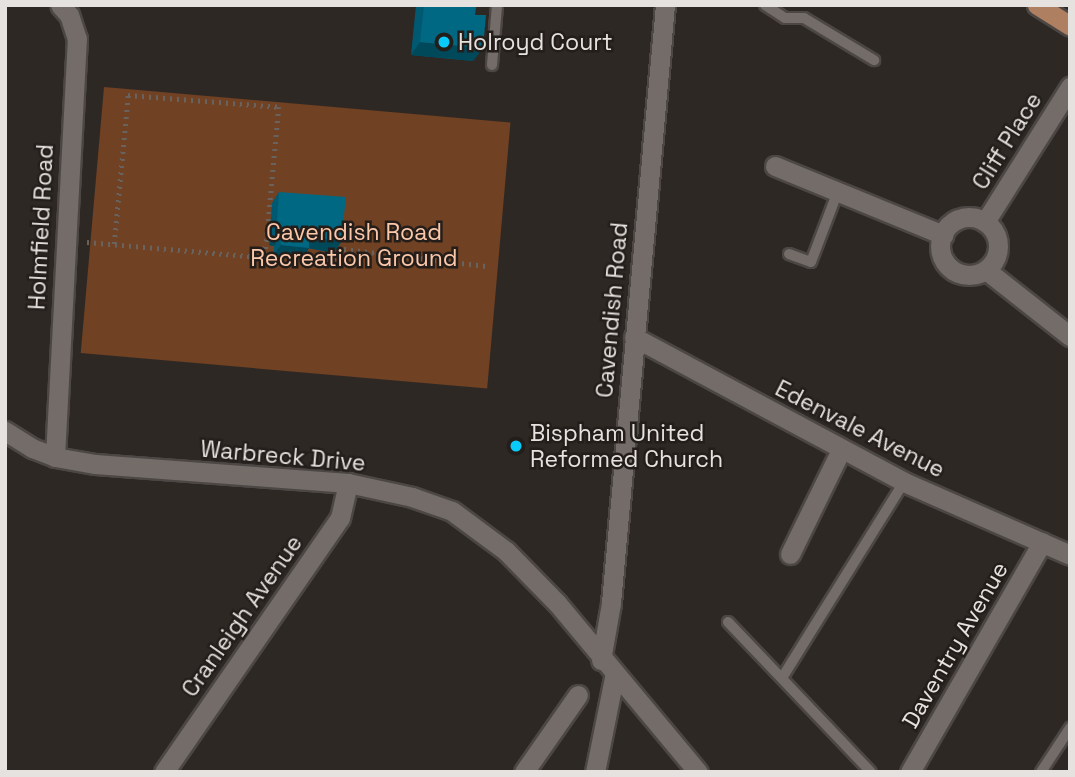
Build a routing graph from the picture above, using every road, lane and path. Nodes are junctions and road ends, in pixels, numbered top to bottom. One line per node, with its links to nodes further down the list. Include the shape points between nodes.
1 (60, 5): 14 (street, Holmfield Road, via 69,15 77,39)
2 (497, 5): 8 (lane)
3 (665, 5): 21 (street, Cavendish Road)
4 (765, 5): 7 (lane, via 785,18 804,18)
5 (1037, 5): 6 (main road)
6 (1070, 26)
7 (874, 60)
8 (492, 65)
9 (1070, 87): 12 (street, Cliff Place)
10 (775, 166): 11 (street)
11 (838, 191): 13 (street); 16 (lane, via 811,262)
12 (985, 222): 13 (street, Cliff Place, via 961,218); 19 (street, Cliff Place, via 998,245)
13 (943, 235): 19 (street, via 941,253 951,269 968,275)
14 (65, 240): 15 (path); 24 (street, Holmfield Road)
15 (114, 244): 17 (path); 17 (path, via 128,95 279,107)
16 (789, 254)
17 (265, 258): 18 (path, via 328,263 344,249)
18 (486, 265)
19 (986, 270): 20 (street)
20 (1070, 336)
21 (634, 337): 23 (street, Edenvale Avenue); 31 (street, Cavendish Road)
22 (7, 437): 24 (street, Warbreck Drive)
23 (841, 450): 25 (street, Edenvale Avenue); 28 (street)
24 (55, 457): 26 (street, Warbreck Drive)
25 (904, 482): 27 (street, Edenvale Avenue); 32 (lane)
26 (348, 483): 31 (street, Warbreck Drive, via 412,497 452,512 506,551 557,603); 35 (street, Cranleigh Avenue, via 340,518)
27 (1042, 542): 29 (street, Edenvale Avenue); 40 (street, Daventry Avenue)
28 (790, 554)
29 (1070, 555)
30 (728, 622): 32 (lane)
31 (608, 667): 37 (street, Cavendish Road); 38 (street, Warbreck Drive)
32 (782, 678): 39 (lane)
33 (578, 695): 36 (street)
34 (1070, 728): 41 (lane)
35 (163, 772)
36 (524, 772)
37 (595, 772)
38 (698, 772)
39 (872, 772)
40 (910, 772)
41 (1041, 772)

